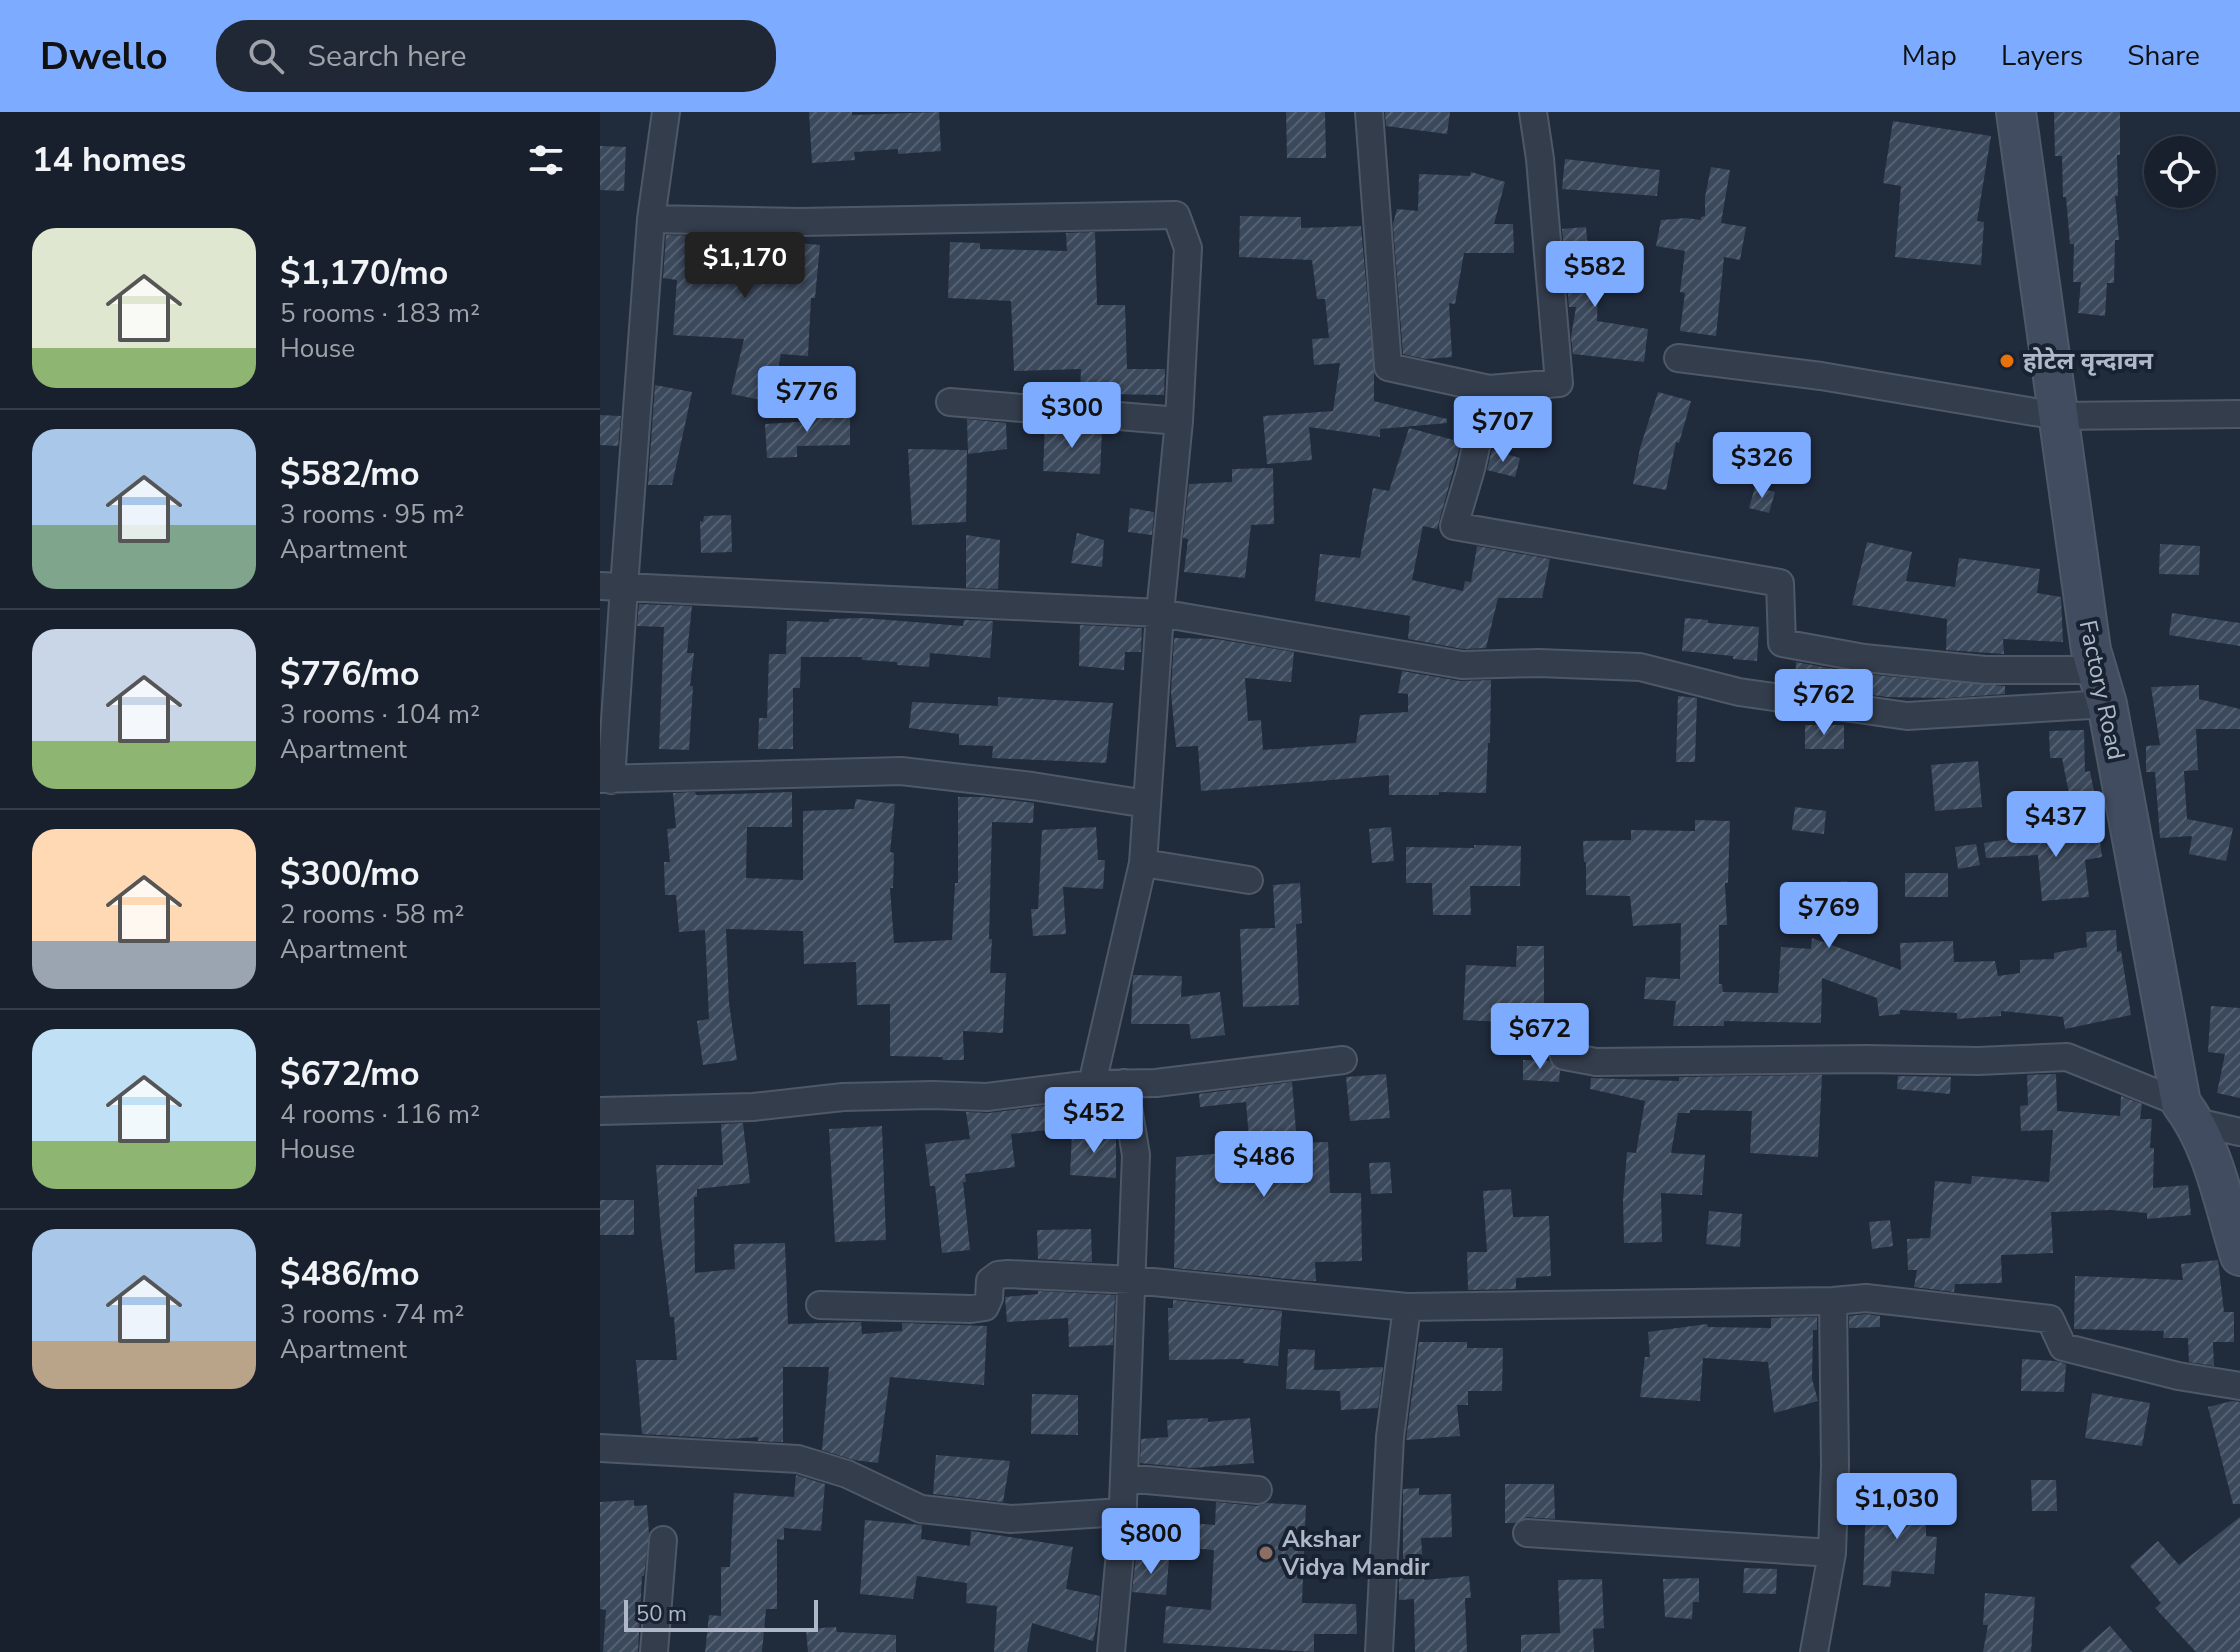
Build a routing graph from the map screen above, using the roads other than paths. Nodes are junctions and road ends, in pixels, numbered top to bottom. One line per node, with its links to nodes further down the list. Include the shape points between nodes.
1 (666, 112): 5 (street)
2 (1369, 112): 7 (street, via 1388,367)
3 (1533, 112): 7 (street, via 1559,383)
4 (2016, 112): 10 (main road, Factory Road)
5 (651, 219): 11 (street, via 800,222 1176,215 1188,248); 12 (street)
6 (1678, 358): 10 (street)
7 (1489, 389): 14 (street, via 1454,526 1780,583 1782,643)
8 (950, 402): 11 (street)
9 (2240, 414): 10 (street)
10 (2058, 416): 14 (main road, Factory Road)
11 (1179, 421): 13 (street)
12 (612, 586): 13 (street); 15 (street)
13 (1160, 613): 14 (street, via 1462,665 1640,667 1739,692 1907,716); 16 (street)
14 (2101, 687): 24 (main road, Factory Road)
15 (606, 780): 16 (street, via 901,771)
16 (1147, 804): 17 (street)
17 (1143, 863): 18 (street); 22 (street)
18 (1249, 880)
19 (1564, 1056): 24 (street, via 1596,1062 2067,1057)
20 (1343, 1060): 21 (street)
21 (1124, 1083): 22 (street); 27 (street, via 1136,1155)
22 (1092, 1084): 23 (street, via 987,1097 843,1097 753,1107)
23 (600, 1111)
24 (2188, 1113): 25 (street); 26 (main road, Factory Road, via 2212,1162)
25 (2240, 1132)
26 (2240, 1256)
27 (1133, 1280): 29 (street, via 998,1275 990,1281 985,1307 971,1309); 30 (street); 33 (street)
28 (1833, 1301): 30 (street); 31 (street, via 1866,1298 2050,1319 2063,1347); 38 (street)
29 (820, 1305)
30 (1407, 1307): 41 (street, via 1390,1437)
31 (2240, 1386)
32 (600, 1448): 35 (street, via 798,1459 847,1474 921,1509 1011,1519)
33 (1124, 1478): 34 (street); 35 (street)
34 (1258, 1490)
35 (1122, 1512): 40 (street)
36 (1527, 1533): 38 (street)
37 (663, 1540): 39 (street)
38 (1832, 1553): 42 (street)
39 (654, 1652)
40 (1111, 1652)
41 (1379, 1652)
42 (1814, 1652)

